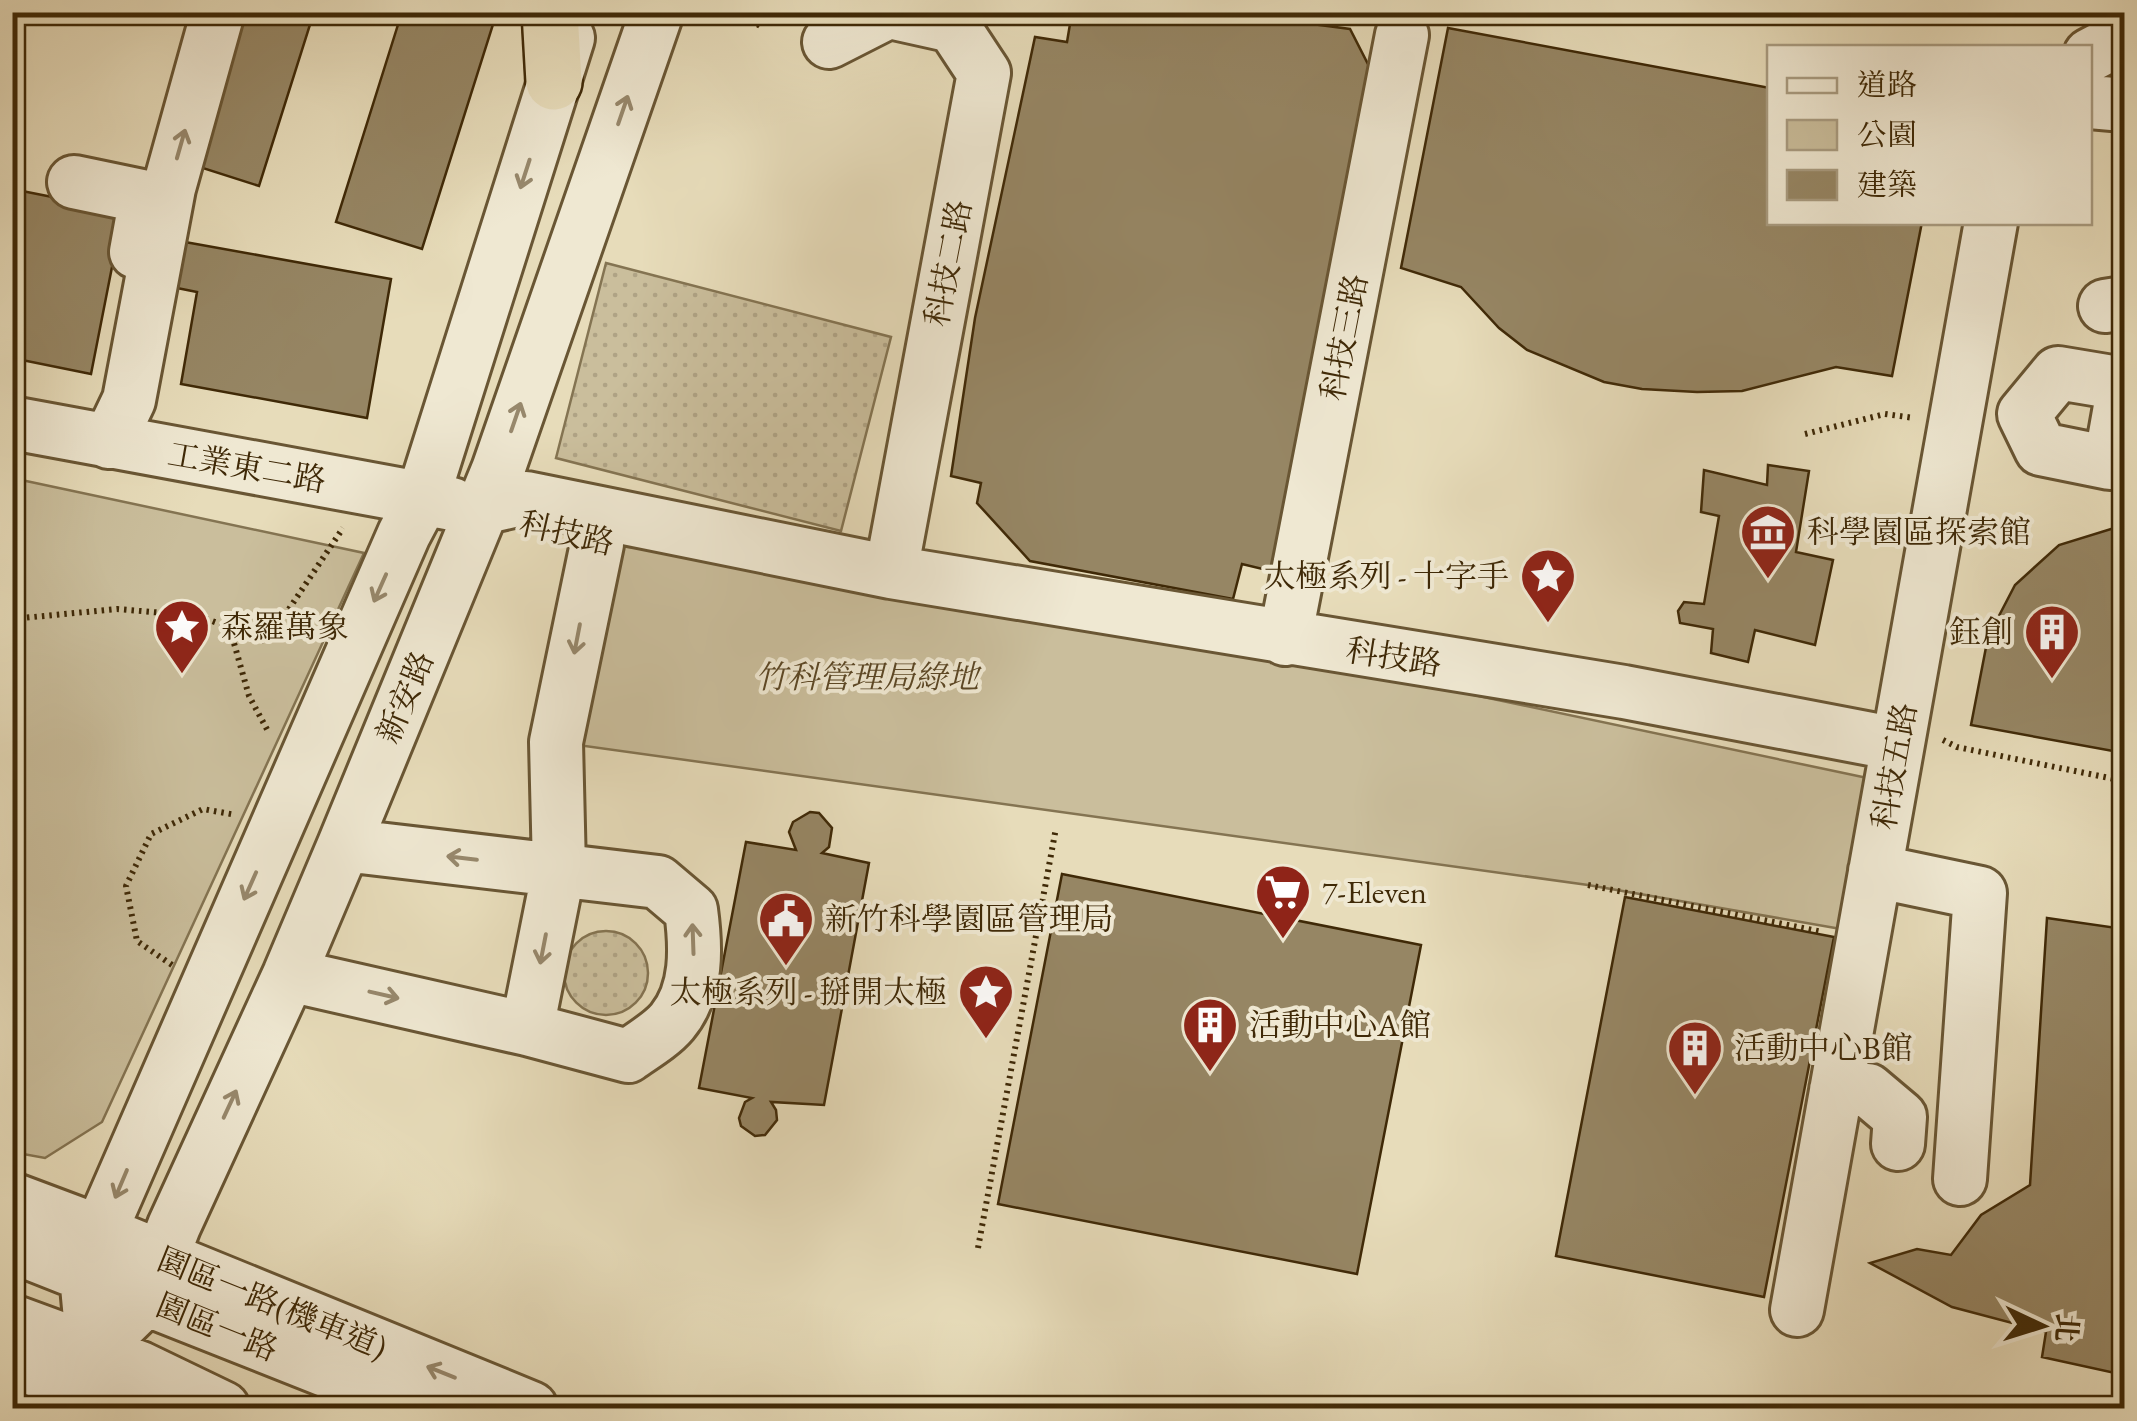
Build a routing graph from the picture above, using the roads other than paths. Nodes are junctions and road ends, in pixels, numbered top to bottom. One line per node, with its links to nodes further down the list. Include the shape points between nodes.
1 (218, 12): 19 (street, one-way to 1, via 130,400 169,188)
2 (522, 12): 11 (street, via 533,17)
3 (550, 12): 11 (highway)
4 (576, 12): 11 (street, 新安路)
5 (657, 12): 21 (street, 新安路, one-way to 5)
6 (889, 12): 9 (street, 科技二路); 23 (street, 科技二路, via 953,26 984,72)
7 (1402, 34): 24 (street, 科技三路)
8 (2124, 37): 10 (street)
9 (829, 42)
10 (2092, 54)
11 (554, 82): 20 (street, 新安路, one-way to 20)
12 (2092, 102): 13 (street)
13 (2124, 105)
14 (74, 182): 19 (street, via 146,196 109,396)
15 (1990, 225): 16 (street, 科技五路)
16 (1959, 397): 17 (street); 25 (street, 科技五路)
17 (2024, 414)
18 (12, 423): 19 (street, 工業東二路)
19 (109, 442): 20 (street, 工業東二路)
20 (422, 500): 21 (street, 工業東二路); 36 (street, 新安路, one-way to 36)
21 (482, 508): 22 (street, 科技路, via 518,525); 23 (street, 科技路, via 526,498); 26 (street, 新安路)
22 (598, 544): 23 (street, 科技路); 27 (street, one-way to 27, via 556,742)
23 (891, 572): 24 (street, 科技路)
24 (1285, 638): 25 (street, 科技路)
25 (1900, 731): 28 (street, 科技五路)
26 (344, 845): 27 (street, one-way to 26); 29 (street, 新安路)
27 (559, 869): 30 (street, one-way to 30); 30 (street, one-way to 27, via 628,1056 672,1023 690,990 696,945 691,910 658,882)
28 (1875, 872): 31 (street, 科技五路); 33 (street, via 1980,894)
29 (288, 975): 30 (street, one-way to 30); 37 (street, 新安路, one-way to 29)
30 (527, 1029)
31 (1836, 1090): 32 (street, via 1868,1090 1900,1118); 38 (street, 科技五路)
32 (1898, 1144)
33 (1960, 1179)
34 (12, 1199): 36 (street, 園區一路(機車道))
35 (12, 1246): 36 (street)
36 (93, 1253): 37 (street, 園區一路(機車道)); 41 (street, 新安路)
37 (154, 1278): 41 (street, 新安路); 44 (street, 園區一路); 45 (street, 園區一路(機車道), one-way to 37)
38 (1797, 1310)
39 (12, 1321): 41 (street, 園區一路)
40 (12, 1361): 41 (street)
41 (78, 1382): 42 (street); 43 (street, 園區一路, via 140,1368)
42 (122, 1408)
43 (223, 1408)
44 (421, 1408)
45 (531, 1408)

